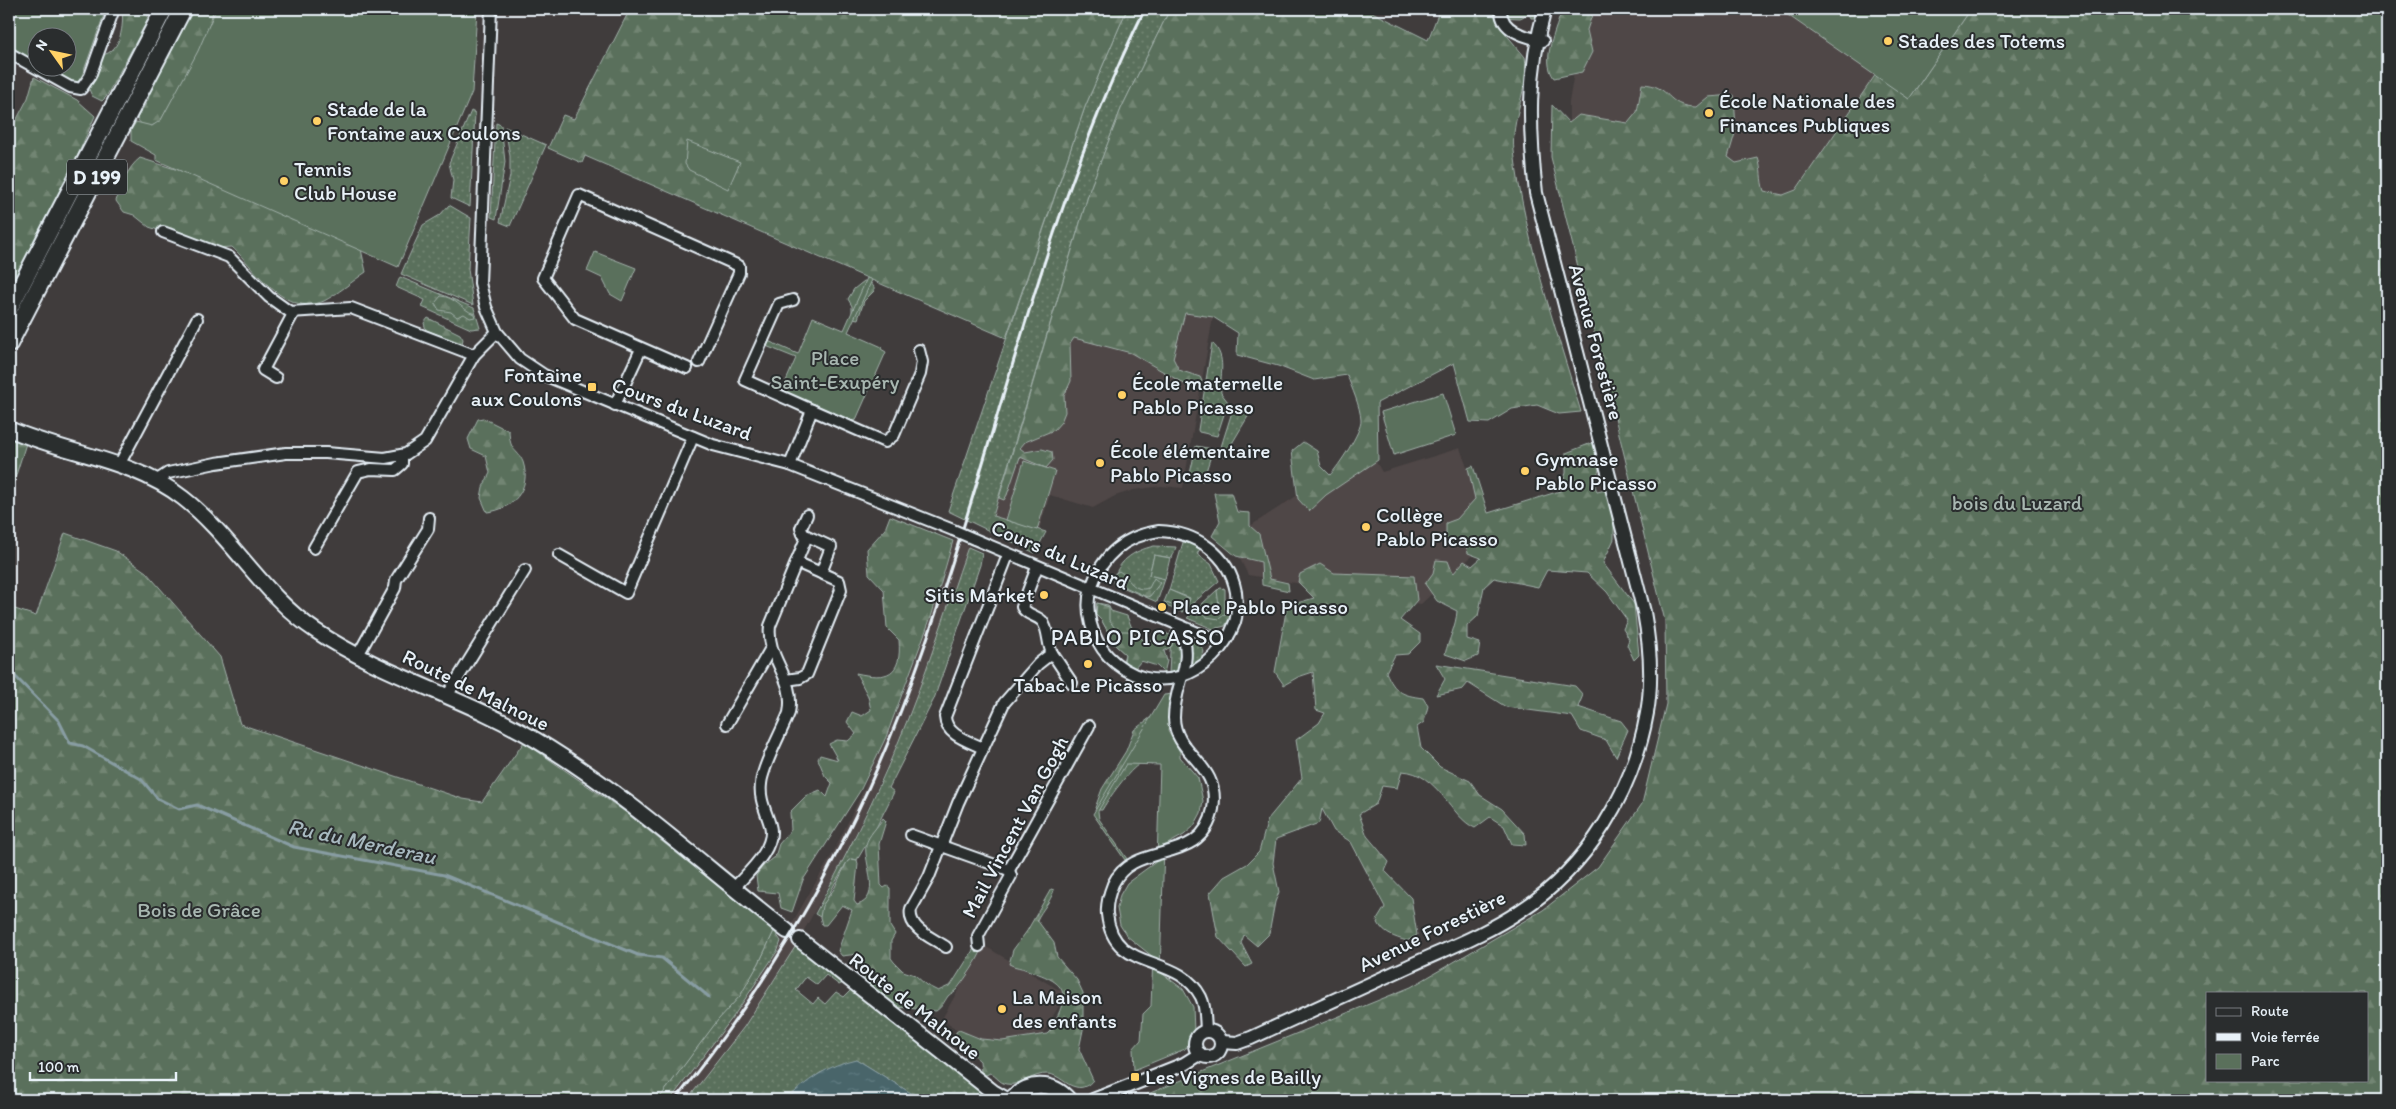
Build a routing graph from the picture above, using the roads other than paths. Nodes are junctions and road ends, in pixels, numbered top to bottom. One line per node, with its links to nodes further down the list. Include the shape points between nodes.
1 (114, 9): 9 (street, via 90,76 81,89 70,87)
2 (164, 9): 12 (highway, D 199)
3 (183, 9): 16 (highway, D 199)
4 (492, 9): 15 (street, Cours du Luzard, via 480,273 486,308)
5 (1501, 9): 8 (street, via 1501,15 1511,30)
6 (1545, 9): 8 (street)
7 (1552, 9): 8 (street)
8 (1540, 40): 65 (street, Avenue Forestière, via 1530,128 1536,193 1644,612 1649,643 1649,688 1639,749 1616,805 1594,840 1559,881 1521,911 1464,941 1251,1038 1237,1043)
9 (9, 53)
10 (163, 232): 13 (street, via 229,257 275,303)
11 (793, 300): 24 (street, via 779,304 745,380)
12 (9, 310)
13 (294, 312): 19 (street, via 351,308); 22 (street, via 263,370)
14 (197, 319): 28 (street)
15 (497, 332): 19 (street); 23 (street, Cours du Luzard, via 512,352 535,370)
16 (9, 344)
17 (641, 349): 20 (street, via 576,319 543,278 579,195 739,266); 21 (street); 23 (street)
18 (919, 350): 24 (street, via 920,374 894,435 885,442)
19 (474, 355): 27 (street, via 429,434 420,446)
20 (699, 362)
21 (687, 368)
22 (276, 378)
23 (615, 405): 26 (street, Cours du Luzard)
24 (812, 410): 29 (street)
25 (9, 429): 28 (main road, Route de Malnoue)
26 (693, 437): 29 (street, Cours du Luzard, via 725,449); 35 (street, via 626,593)
27 (402, 455): 30 (street, via 385,458 326,452 286,453 168,473); 34 (street, via 402,464 395,470 358,472)
28 (119, 465): 30 (main road, Route de Malnoue)
29 (790, 465): 36 (street, Cours du Luzard, bridge, via 954,530)
30 (156, 481): 47 (main road, Route de Malnoue, via 199,512 291,612)
31 (806, 515): 33 (street, via 801,528)
32 (430, 518): 47 (street, via 428,529 399,574 395,588)
33 (807, 536): 37 (street); 40 (street, via 831,546)
34 (314, 548)
35 (559, 555)
36 (1008, 555): 38 (street, Cours du Luzard); 55 (street, via 944,717 949,731)
37 (796, 562): 40 (street); 45 (street, via 770,626)
38 (1037, 567): 41 (street, Cours du Luzard); 46 (street, via 1022,607 1045,626)
39 (525, 570): 52 (street)
40 (821, 572): 50 (street, via 839,581 842,590 807,674)
41 (1091, 590): 42 (street, Cours du Luzard); 44 (street, via 1103,562 1124,542 1159,531 1189,536 1220,557 1233,580 1237,609); 49 (street, via 1088,606 1093,631 1115,662 1138,676 1152,679)
42 (1180, 626): 43 (street, Cours du Luzard); 49 (street, via 1187,649)
43 (1198, 634): 44 (street, Cours du Luzard, via 1220,640); 48 (street, via 1209,642)
44 (1228, 637): 48 (street)
45 (771, 648): 50 (street); 53 (street)
46 (1052, 653): 51 (street); 55 (street, via 1009,696)
47 (358, 655): 52 (main road, Route de Malnoue)
48 (1206, 663): 49 (street)
49 (1183, 677): 64 (street, via 1176,705 1176,732 1210,777 1212,811 1203,831 1189,844 1140,859 1124,870 1111,889 1107,914 1110,928 1127,951 1142,960 1176,971 1191,982 1204,1007)
50 (786, 680): 59 (street, via 791,692 789,713 761,782 760,796 771,837 767,848)
51 (1072, 683)
52 (447, 696): 59 (main road, Route de Malnoue, via 503,722 566,759)
53 (727, 724)
54 (1089, 726): 58 (street, Mail Vincent Van Gogh)
55 (983, 748): 57 (street)
56 (911, 835): 57 (street)
57 (942, 846): 58 (street); 63 (street, via 910,914 914,925)
58 (1009, 870): 62 (street, Mail Vincent Van Gogh, via 1011,876 978,936)
59 (734, 888): 60 (main road, Route de Malnoue)
60 (787, 931)
61 (800, 940): 67 (main road, Route de Malnoue)
62 (978, 946)
63 (946, 947)
64 (1206, 1030): 65 (street, via 1215,1032); 66 (street, via 1196,1038 1195,1046)
65 (1222, 1042): 66 (street, via 1220,1051 1212,1056)
66 (1200, 1054): 69 (street, via 1184,1064)
67 (1008, 1100): 68 (main road, via 1026,1088 1038,1085 1049,1086)
68 (1069, 1100)
69 (1094, 1100)

